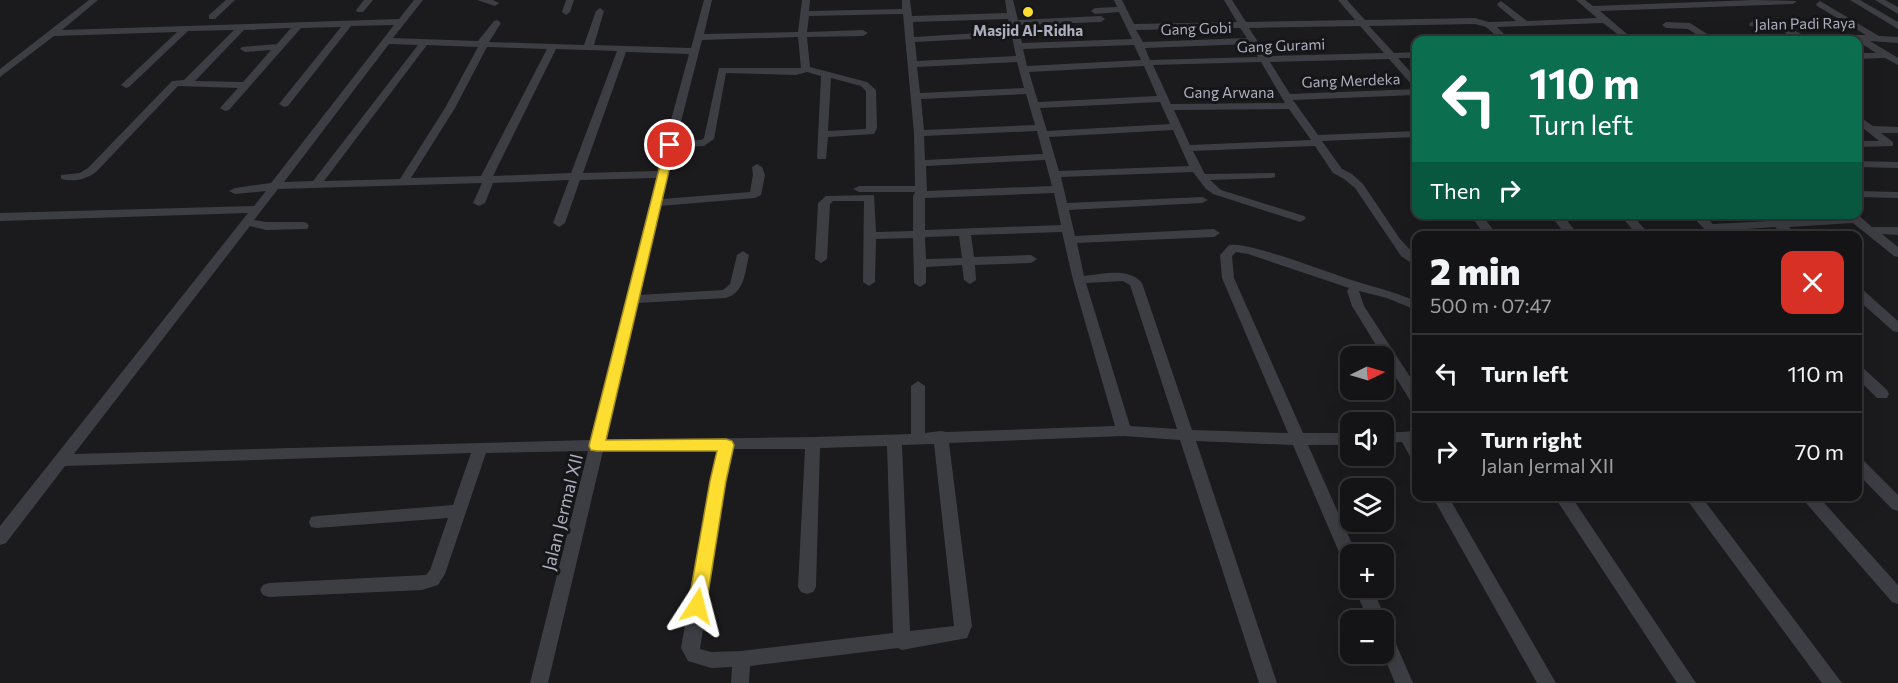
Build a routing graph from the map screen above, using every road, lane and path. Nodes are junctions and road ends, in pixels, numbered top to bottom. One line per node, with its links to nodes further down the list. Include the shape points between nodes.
1 (94, 0): 50 (street)
2 (231, 0): 30 (street)
3 (369, 0): 23 (street)
4 (419, 0): 33 (street)
5 (481, 0): 18 (street)
6 (570, 0): 28 (street)
7 (708, 0): 67 (street, Jalan Jermal XII)
8 (806, 0): 29 (street)
9 (1009, 0): 37 (street)
10 (1118, 0): 21 (street)
11 (1228, 0): 44 (street)
12 (1342, 0): 38 (street)
13 (1580, 0): 22 (street)
14 (1854, 0): 45 (street)
15 (1879, 0): 27 (street)
16 (1764, 1): 17 (street); 22 (street)
17 (1793, 1)
18 (495, 3)
19 (1820, 3): 57 (street)
20 (1501, 4): 36 (street)
21 (1123, 9): 26 (street); 47 (street)
22 (1592, 9): 32 (street)
23 (360, 10)
24 (907, 10): 29 (street); 37 (street); 58 (street)
25 (600, 11): 71 (street)
26 (1095, 11)
27 (1898, 11)
28 (566, 12)
29 (804, 14): 49 (street)
30 (212, 17)
31 (1101, 19): 37 (street)
32 (1605, 20): 36 (street); 53 (street)
33 (401, 22): 34 (street); 61 (street)
34 (349, 23): 40 (street); 95 (street)
35 (497, 23): 64 (street)
36 (1524, 23): 41 (street)
37 (1012, 24): 58 (street); 69 (street)
38 (1365, 24): 41 (street, via 1475,21); 44 (street); 75 (street)
39 (1753, 24): 55 (street, via 1779,25)
40 (299, 25): 46 (street); 70 (street)
41 (1489, 25): 52 (street)
42 (1666, 25): 54 (street, via 1690,26)
43 (845, 26): 49 (street)
44 (1243, 26): 47 (street); 63 (street)
45 (1898, 26)
46 (242, 27): 48 (street); 87 (street)
47 (1131, 27): 66 (street)
48 (185, 29): 50 (street); 88 (street)
49 (803, 32): 51 (street); 65 (street); 67 (street); 83 (street, via 802,57)
50 (51, 33): 85 (street)
51 (863, 33)
52 (1501, 36)
53 (1625, 36)
54 (1705, 36)
55 (1798, 36)
56 (1862, 37): 57 (street, Jalan Padi Raya)
57 (1877, 38): 60 (street, Jalan Padi Raya)
58 (910, 40): 81 (street)
59 (1862, 40): 74 (street)
60 (1898, 40)
61 (386, 41): 62 (street); 124 (street)
62 (425, 42): 64 (street); 125 (street)
63 (1253, 42): 66 (street, Gang Gobi); 78 (street)
64 (483, 43): 68 (street); 123 (street, via 450,108)
65 (830, 43)
66 (1138, 43): 69 (street, Gang Gobi); 80 (street)
67 (697, 44): 73 (street); 108 (street, Jalan Jermal XII)
68 (553, 46): 71 (street); 122 (street)
69 (1018, 46): 82 (street)
70 (279, 47): 72 (street); 89 (street)
71 (588, 48): 73 (street)
72 (245, 49)
73 (622, 49): 121 (street)
74 (1887, 55): 77 (street); 79 (street)
75 (1393, 56): 76 (street, Gang Gurami); 78 (street, Gang Gurami); 86 (street)
76 (1412, 56)
77 (1862, 56)
78 (1264, 60): 80 (street, Gang Gurami); 93 (street)
79 (1898, 62)
80 (1146, 63): 82 (street, Gang Gurami); 94 (street)
81 (911, 64): 82 (street, Gang Gurami); 92 (street)
82 (1022, 64): 90 (street)
83 (807, 69): 84 (street); 108 (street, via 720,71 710,144)
84 (826, 73): 104 (street); 104 (street, via 870,87 872,128 866,133)
85 (0, 74)
86 (1412, 79)
87 (188, 82): 89 (street); 120 (street, via 176,83 89,173)
88 (126, 85)
89 (245, 85): 97 (street)
90 (1029, 91): 92 (street); 96 (street)
91 (1412, 92): 93 (street, Gang Merdeka)
92 (915, 96): 103 (street)
93 (1290, 102): 94 (street, Gang Arwana); 106 (street)
94 (1165, 103): 96 (street, Gang Arwana); 99 (street)
95 (284, 104)
96 (1034, 105): 102 (street)
97 (225, 108)
98 (1862, 122): 100 (street)
99 (1176, 127): 102 (street); 109 (street)
100 (1871, 129): 101 (street); 107 (street, via 1889,144)
101 (1898, 130)
102 (1041, 131): 103 (street); 111 (street)
103 (919, 133): 112 (street)
104 (823, 134): 110 (street)
105 (1412, 134): 106 (street)
106 (1316, 140): 109 (street); 163 (street, via 1338,173 1347,174 1368,198 1392,237)
107 (1862, 144)
108 (670, 145): 117 (street, Jalan Jermal XII)
109 (1186, 148): 116 (street)
110 (822, 157)
111 (1048, 157): 112 (street); 118 (street)
112 (921, 163): 129 (street)
113 (1862, 164): 114 (street)
114 (1898, 165)
115 (757, 167): 134 (street, via 757,193 753,195)
116 (1200, 173): 118 (street); 119 (street); 138 (street, via 1218,192)
117 (662, 174): 121 (street); 134 (street, Jalan Jermal XII)
118 (1055, 174): 127 (street)
119 (1271, 175)
120 (65, 177)
121 (575, 178): 122 (street); 146 (street)
122 (487, 180): 123 (street); 133 (street)
123 (403, 183): 125 (street)
124 (275, 186): 125 (street); 128 (street); 136 (street)
125 (315, 186)
126 (859, 189): 129 (street)
127 (1058, 189): 129 (street); 135 (street)
128 (235, 191)
129 (921, 192): 158 (street)
130 (1862, 194): 131 (street)
131 (1898, 195)
132 (1202, 200): 135 (street)
133 (478, 203)
134 (656, 203): 174 (street, Jalan Jermal XII)
135 (1061, 207): 159 (street)
136 (256, 209): 137 (street); 145 (street)
137 (0, 217)
138 (1300, 218)
139 (1479, 219): 149 (street)
140 (1559, 219): 150 (street)
141 (1629, 219): 151 (street)
142 (1700, 219): 152 (street)
143 (1772, 219): 153 (street); 154 (street)
144 (1855, 219): 148 (street)
145 (246, 222): 147 (street); 194 (street)
146 (559, 223)
147 (303, 226)
148 (1869, 230): 155 (street); 161 (street)
149 (1488, 231)
150 (1570, 231)
151 (1640, 231)
152 (1713, 231)
153 (1718, 231)
154 (1786, 231)
155 (1898, 231)
156 (965, 232): 158 (street); 159 (street); 166 (street)
157 (1214, 233): 159 (street)
158 (919, 234): 160 (street); 167 (street)
159 (1067, 234): 169 (street)
160 (870, 236): 164 (street, via 870,196 827,199); 170 (street)
161 (1898, 253)
162 (743, 255): 174 (street, via 736,285 726,294)
163 (1412, 258)
164 (821, 259)
165 (1031, 260): 166 (street)
166 (968, 261): 167 (street); 168 (street)
167 (920, 263): 171 (street)
168 (969, 280)
169 (1079, 280): 181 (street); 183 (street, via 1130,278 1136,283)
170 (869, 282)
171 (920, 283)
172 (1356, 286): 175 (street); 179 (street, via 1353,291 1358,306); 189 (street, via 1240,248 1233,248 1226,255 1228,278)
173 (1862, 296): 176 (street)
174 (633, 299): 192 (street, Jalan Jermal XII)
175 (1412, 304)
176 (1898, 328)
177 (1862, 375): 180 (street)
178 (918, 387): 184 (street)
179 (1412, 392)
180 (1882, 394)
181 (1124, 430): 182 (street); 183 (street)
182 (941, 436): 184 (street); 208 (street, via 963,626 961,633 951,636)
183 (1187, 436): 189 (street); 213 (street)
184 (918, 437): 187 (street)
185 (1411, 437): 186 (street)
186 (1394, 438)
187 (894, 439): 190 (street); 208 (street)
188 (1340, 439): 189 (street)
189 (1296, 440): 204 (street)
190 (813, 443): 191 (street); 205 (street)
191 (726, 445): 192 (street); 209 (street, via 690,648 694,655 711,660)
192 (597, 446): 193 (street); 211 (street, Jalan Jermal XII)
193 (480, 448): 194 (street); 201 (street)
194 (60, 460): 203 (street)
195 (1862, 468): 200 (street)
196 (1443, 501): 215 (street)
197 (1565, 501): 216 (street)
198 (1696, 501): 217 (street)
199 (1812, 501): 207 (street)
200 (1898, 505)
201 (459, 511): 202 (street); 206 (street, via 436,574 428,582)
202 (317, 522)
203 (0, 538)
204 (1343, 544)
205 (807, 587)
206 (268, 590)
207 (1898, 597)
208 (902, 642): 209 (street)
209 (741, 659): 212 (street)
210 (1394, 660): 214 (street)
211 (539, 683)
212 (740, 683)
213 (1268, 683)
214 (1404, 683)
215 (1547, 683)
216 (1687, 683)
217 (1833, 683)

